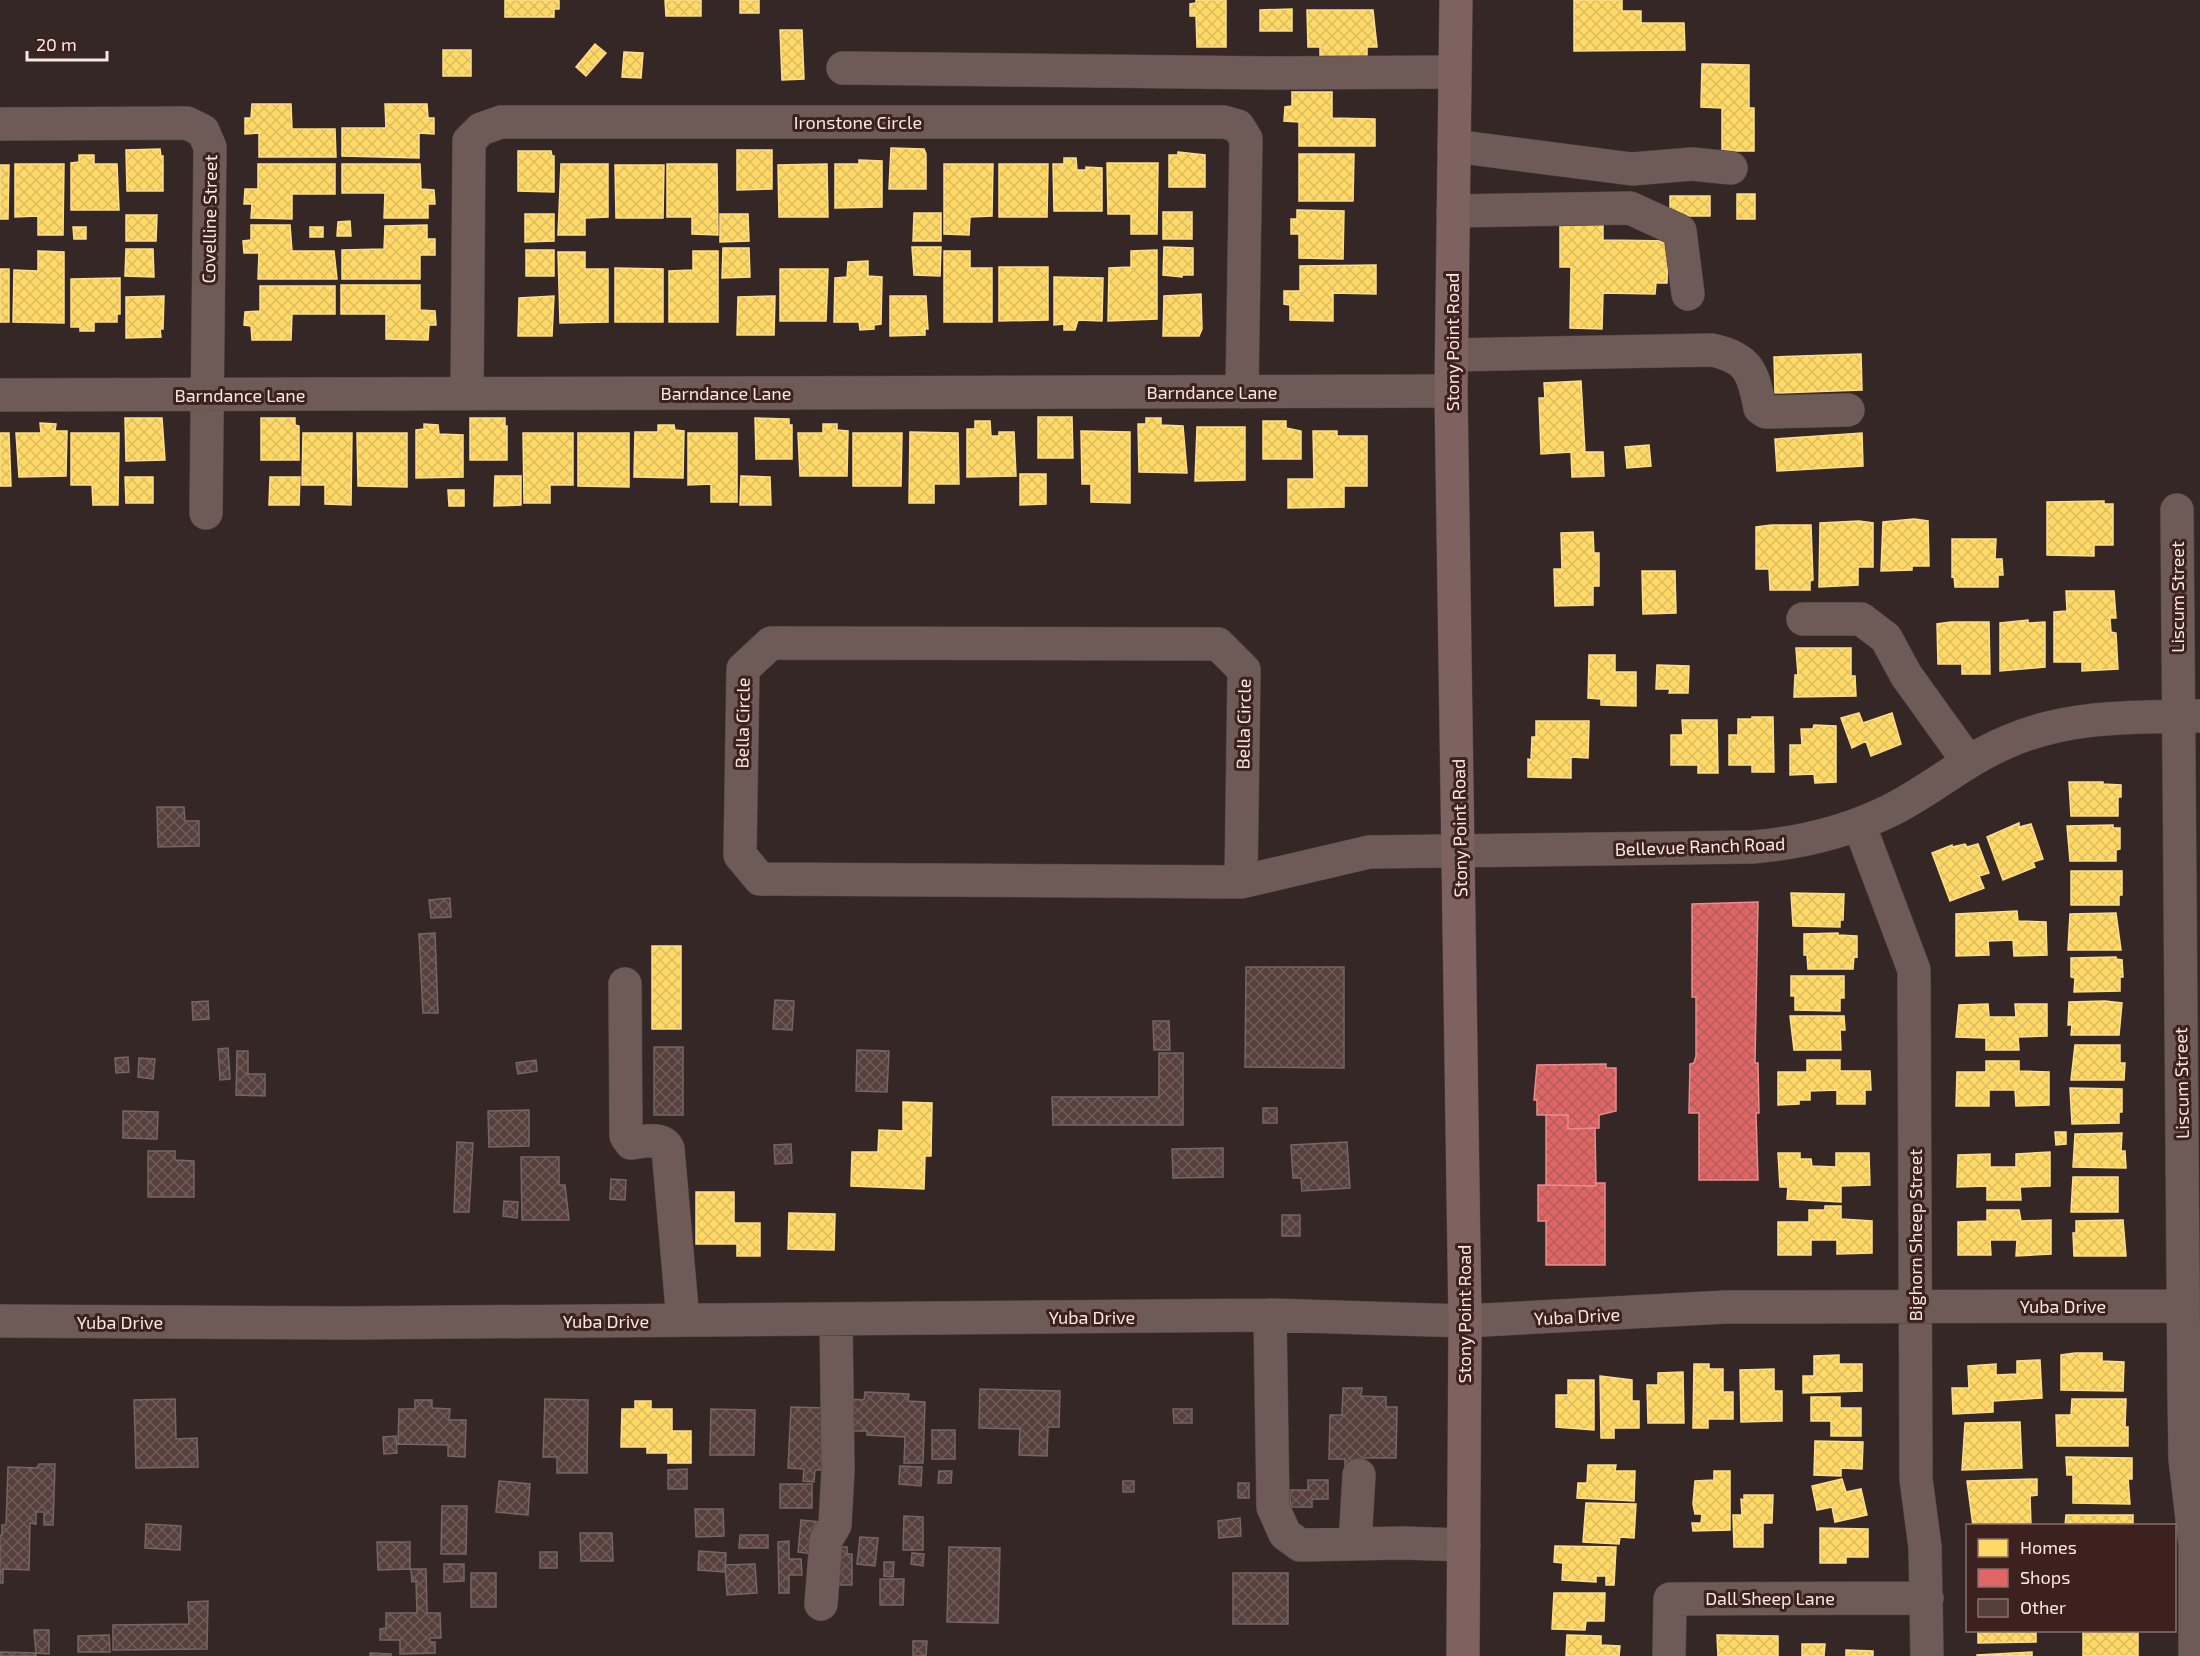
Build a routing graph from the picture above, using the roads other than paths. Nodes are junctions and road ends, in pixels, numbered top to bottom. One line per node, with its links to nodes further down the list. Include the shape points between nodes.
1 (1456, 0): 3 (main road, Stony Point Road)
2 (843, 68): 3 (street)
3 (1455, 72): 5 (main road, Stony Point Road)
4 (0, 124): 14 (street, Covelline Street, via 187,123 203,131 210,147)
5 (1454, 146): 6 (street, via 1632,169 1692,164); 7 (main road, Stony Point Road)
6 (1731, 168)
7 (1453, 211): 8 (street, via 1630,208 1680,231); 9 (main road, Stony Point Road)
8 (1688, 294)
9 (1452, 355): 10 (main road, Stony Point Road); 15 (street, via 1712,350 1742,360 1752,374 1760,408 1766,412)
10 (1451, 391): 11 (street, Barndance Lane); 22 (main road, Stony Point Road)
11 (1242, 392): 12 (street, Barndance Lane); 12 (street, Ironstone Circle, via 1246,139 1238,126 1224,122 501,122 481,129 469,141)
12 (467, 394): 14 (street, Barndance Lane)
13 (0, 395): 14 (street, Barndance Lane)
14 (206, 395): 17 (street, Covelline Street)
15 (1848, 410)
16 (2177, 510): 19 (street, Liscum Street)
17 (206, 513)
18 (1803, 619): 20 (street, via 1861,619 1886,638 1906,675)
19 (2188, 716): 20 (street, Bellevue Ranch Road, via 2103,719 2052,726); 25 (street, Liscum Street)
20 (1967, 760): 21 (street, Bellevue Ranch Road, via 1891,811)
21 (1860, 824): 22 (street, Bellevue Ranch Road, via 1821,837 1753,847); 26 (street, Bighorn Sheep Street, via 1914,970)
22 (1460, 850): 23 (street, Bella Circle, via 1369,852); 31 (main road, Stony Point Road)
23 (1241, 882): 23 (street, Bella Circle, via 1244,670 1218,644 771,643 744,669 740,855 760,879)
24 (625, 984): 29 (street, via 626,1136 631,1143 659,1141 668,1149)
25 (2183, 1306): 26 (street, Yuba Drive); 40 (street, Liscum Street, via 2185,1459 2195,1545)
26 (1915, 1307): 31 (street, Yuba Drive, via 1706,1307); 35 (street, Bighorn Sheep Street, via 1916,1479)
27 (1270, 1315): 28 (street, Yuba Drive); 31 (street, Yuba Drive); 33 (street, via 1273,1507 1285,1534 1300,1545)
28 (836, 1319): 29 (street, Yuba Drive); 36 (street, via 838,1470 835,1525 826,1540)
29 (683, 1320): 30 (street, Yuba Drive)
30 (0, 1321)
31 (1465, 1321): 34 (main road, Stony Point Road)
32 (1359, 1475): 33 (street)
33 (1355, 1544): 34 (street)
34 (1464, 1545): 37 (main road, Stony Point Road)
35 (1927, 1598): 38 (street, Dall Sheep Lane, via 1670,1599); 39 (street, Bighorn Sheep Street)
36 (821, 1604)
37 (1463, 1656)
38 (1669, 1656)
39 (1927, 1656)
40 (2195, 1656)

